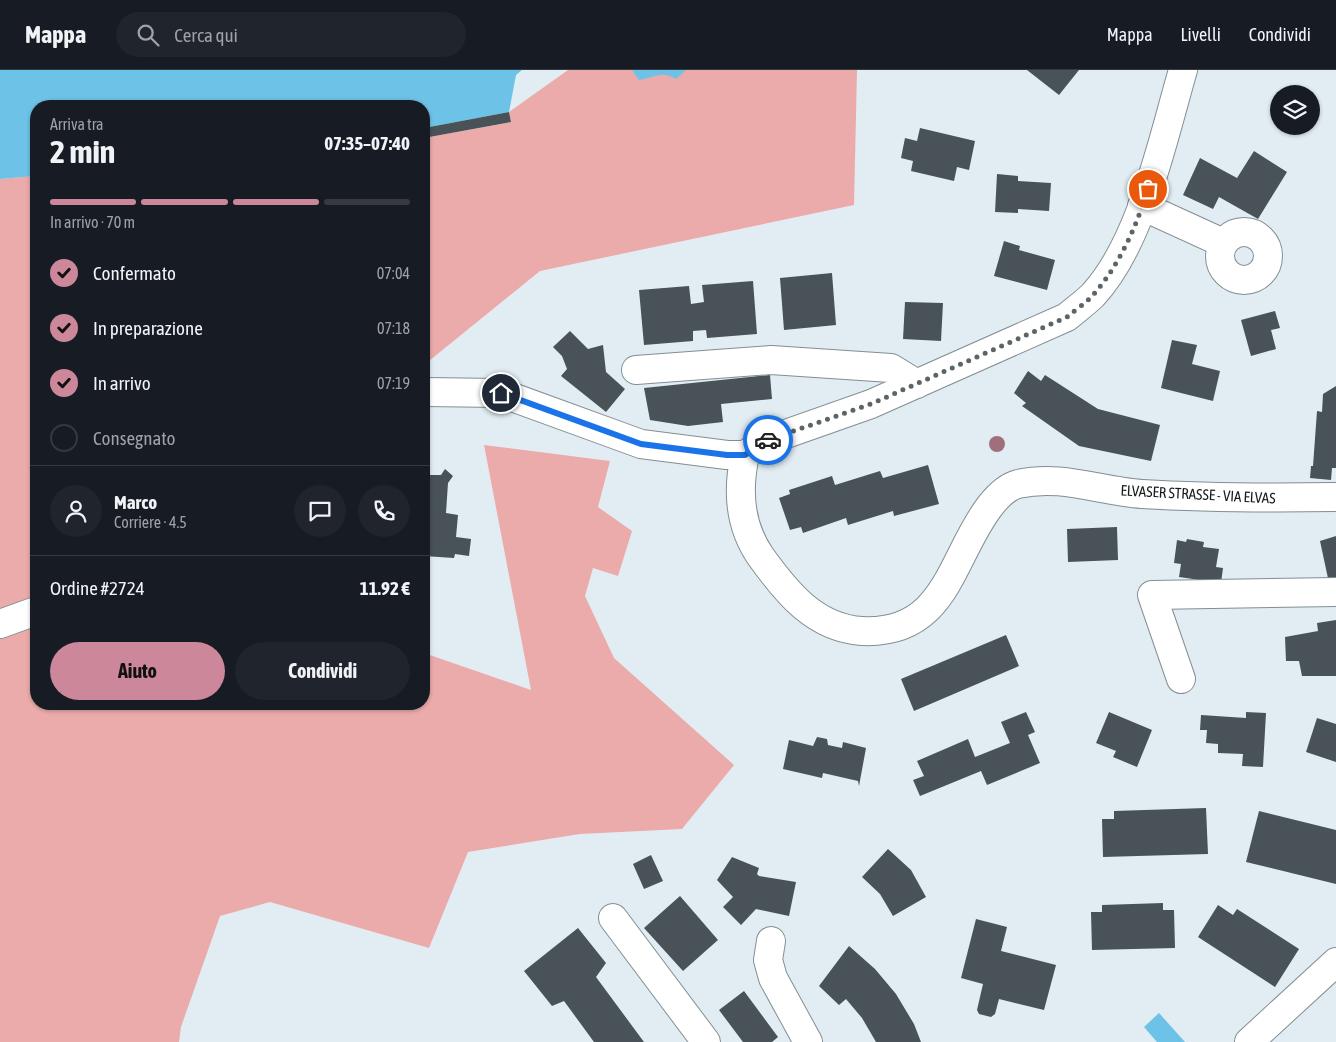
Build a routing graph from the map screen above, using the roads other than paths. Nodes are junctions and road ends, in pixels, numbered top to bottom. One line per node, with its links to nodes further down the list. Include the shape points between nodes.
1 (1183, 70): 2 (street)
2 (1142, 206): 3 (street); 5 (street, via 1118,259 1093,295 1067,317)
3 (1223, 243)
4 (636, 370): 5 (street, via 772,360 891,368)
5 (917, 384): 7 (street, via 766,441)
6 (430, 392): 7 (street, via 501,393 641,444)
7 (745, 455): 8 (street, ELVASER STRASSE - VIA ELVAS, via 740,489 743,517 753,545 783,588 812,615 844,630 882,632 916,620 948,585 982,517 998,496 1014,485 1040,480 1140,494)
8 (1336, 498)
9 (1336, 592): 12 (street, via 1152,595)
10 (30, 613): 11 (street)
11 (0, 624)
12 (1182, 679)
13 (613, 918): 16 (street)
14 (772, 940): 17 (street, via 768,960 774,978)
15 (1336, 962): 18 (street)
16 (706, 1042)
17 (808, 1042)
18 (1249, 1042)

